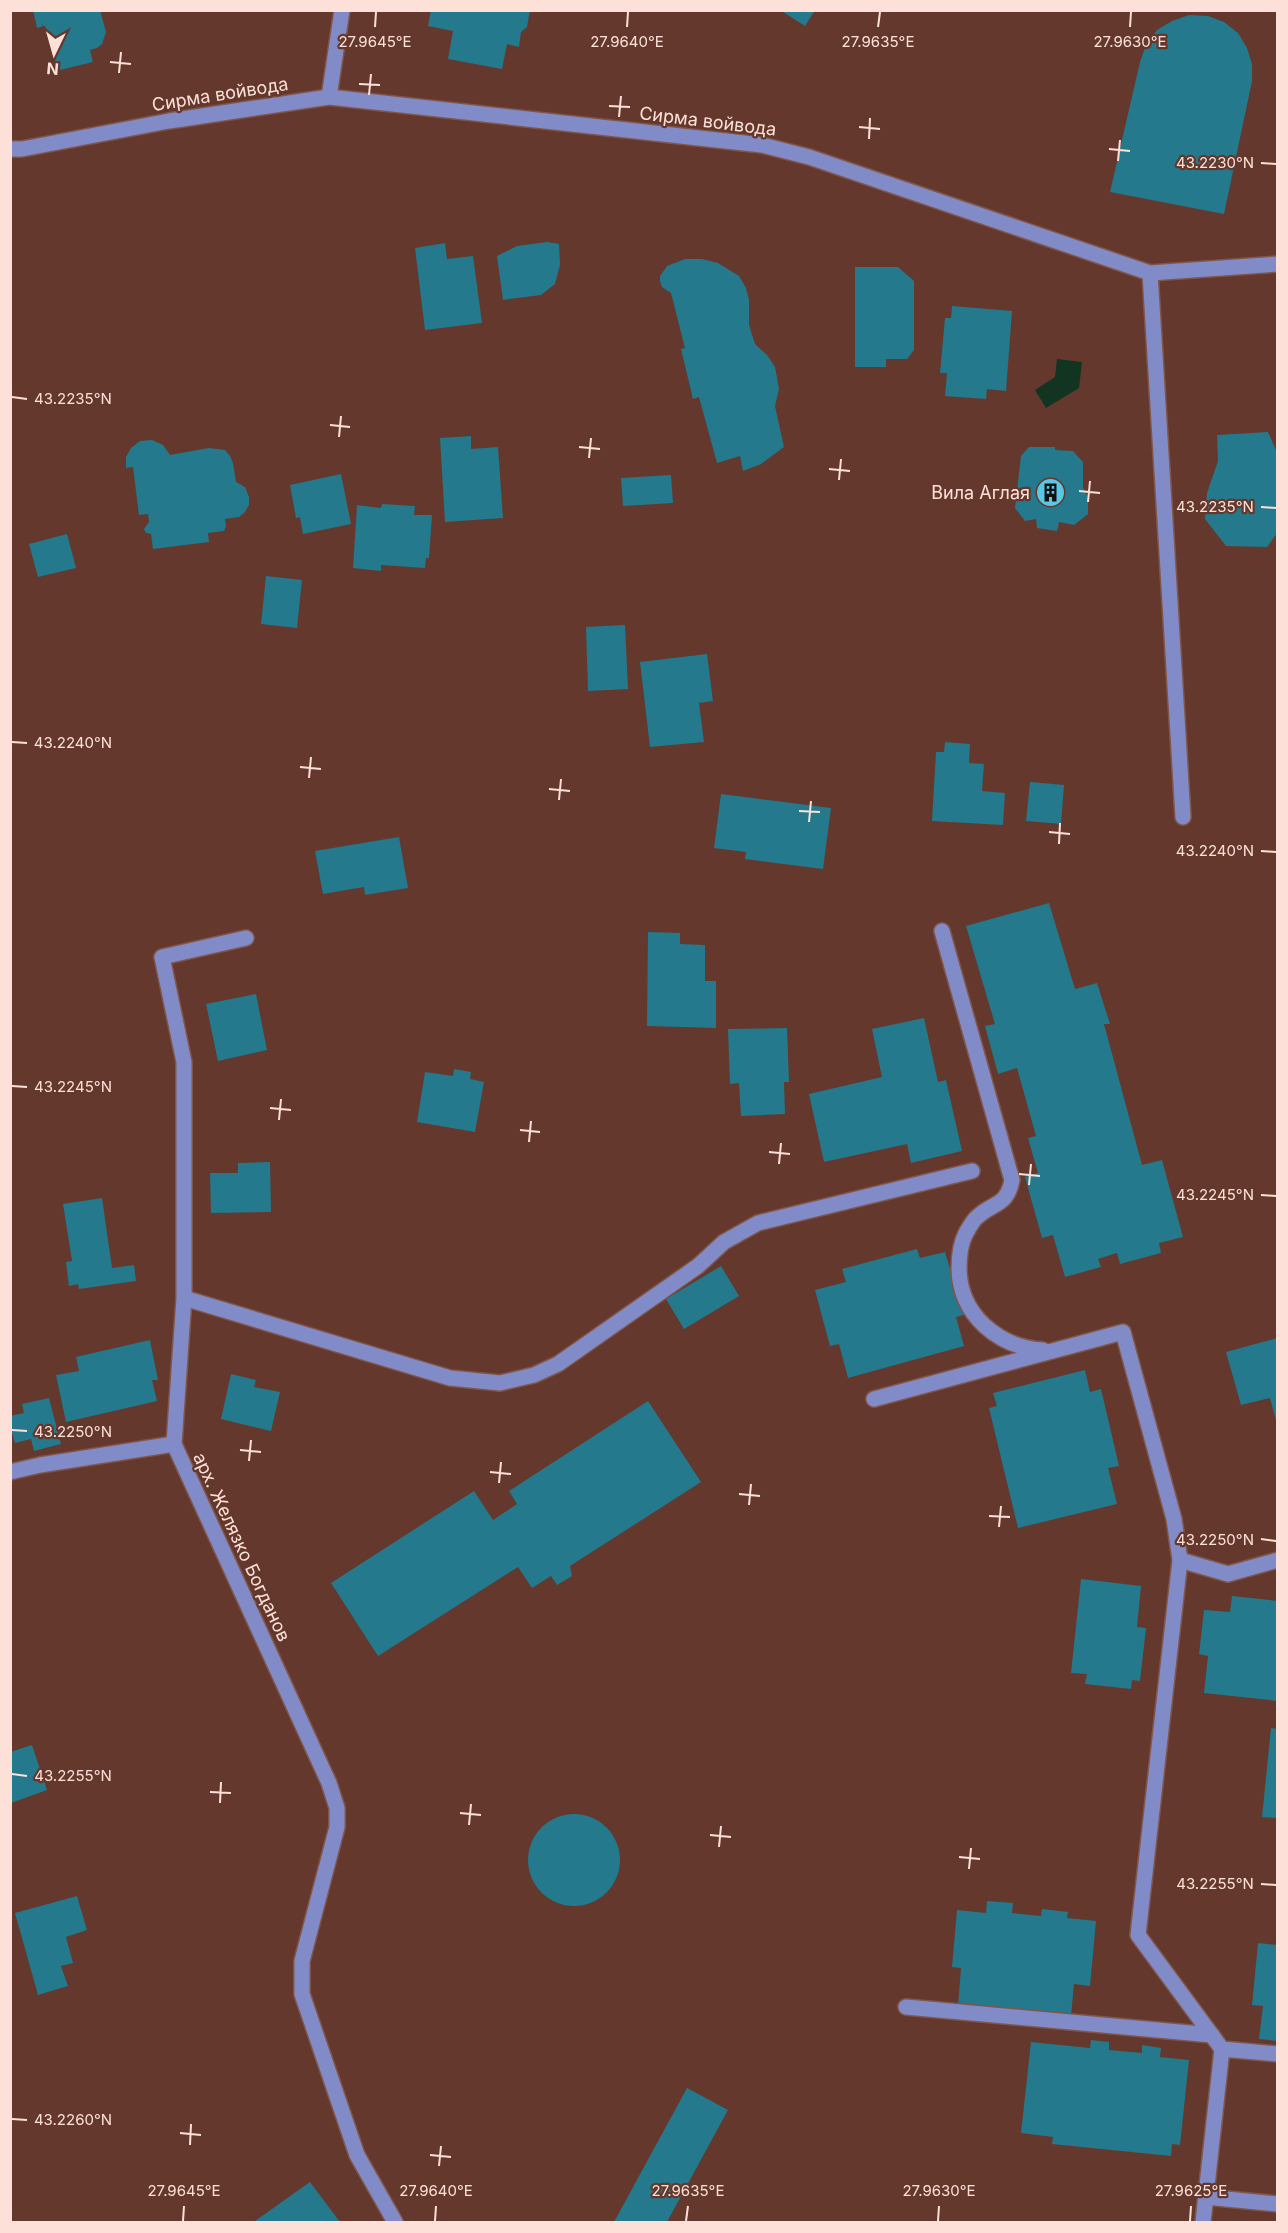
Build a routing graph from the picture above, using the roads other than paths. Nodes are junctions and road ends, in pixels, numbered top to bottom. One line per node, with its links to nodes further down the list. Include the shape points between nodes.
1 (342, 10): 2 (street)
2 (328, 97): 3 (street, Сирма войвода); 5 (street, Сирма войвода, via 762,145 809,157)
3 (10, 149)
4 (1278, 264): 5 (street, Сирма войвода)
5 (1150, 273): 6 (street)
6 (1183, 817)
7 (942, 931): 11 (street, via 1012,1180 1002,1202 975,1218 964,1237 959,1258 960,1280 972,1312 996,1336 1013,1345)
8 (246, 938): 10 (street, via 162,957 184,1062)
9 (972, 1171): 10 (street, via 758,1223 724,1242 699,1266 558,1364 500,1383 450,1378)
10 (184, 1298): 13 (street)
11 (1052, 1350): 12 (street); 15 (street, via 1123,1332 1174,1519)
12 (874, 1399)
13 (174, 1444): 14 (street, арх. Желязко Богданов); 23 (street, арх. Желязко Богданов, via 330,1784 337,1808 337,1827 302,1961 302,1994 357,2155)
14 (10, 1472)
15 (1180, 1560): 16 (street, via 1228,1574); 18 (street, via 1138,1935)
16 (1278, 1560)
17 (906, 2007): 18 (street)
18 (1212, 2035): 19 (street)
19 (1222, 2049): 20 (street); 21 (street)
20 (1278, 2054)
21 (1206, 2197): 22 (street); 24 (street)
22 (1278, 2204)
23 (395, 2223)
24 (1203, 2223)

